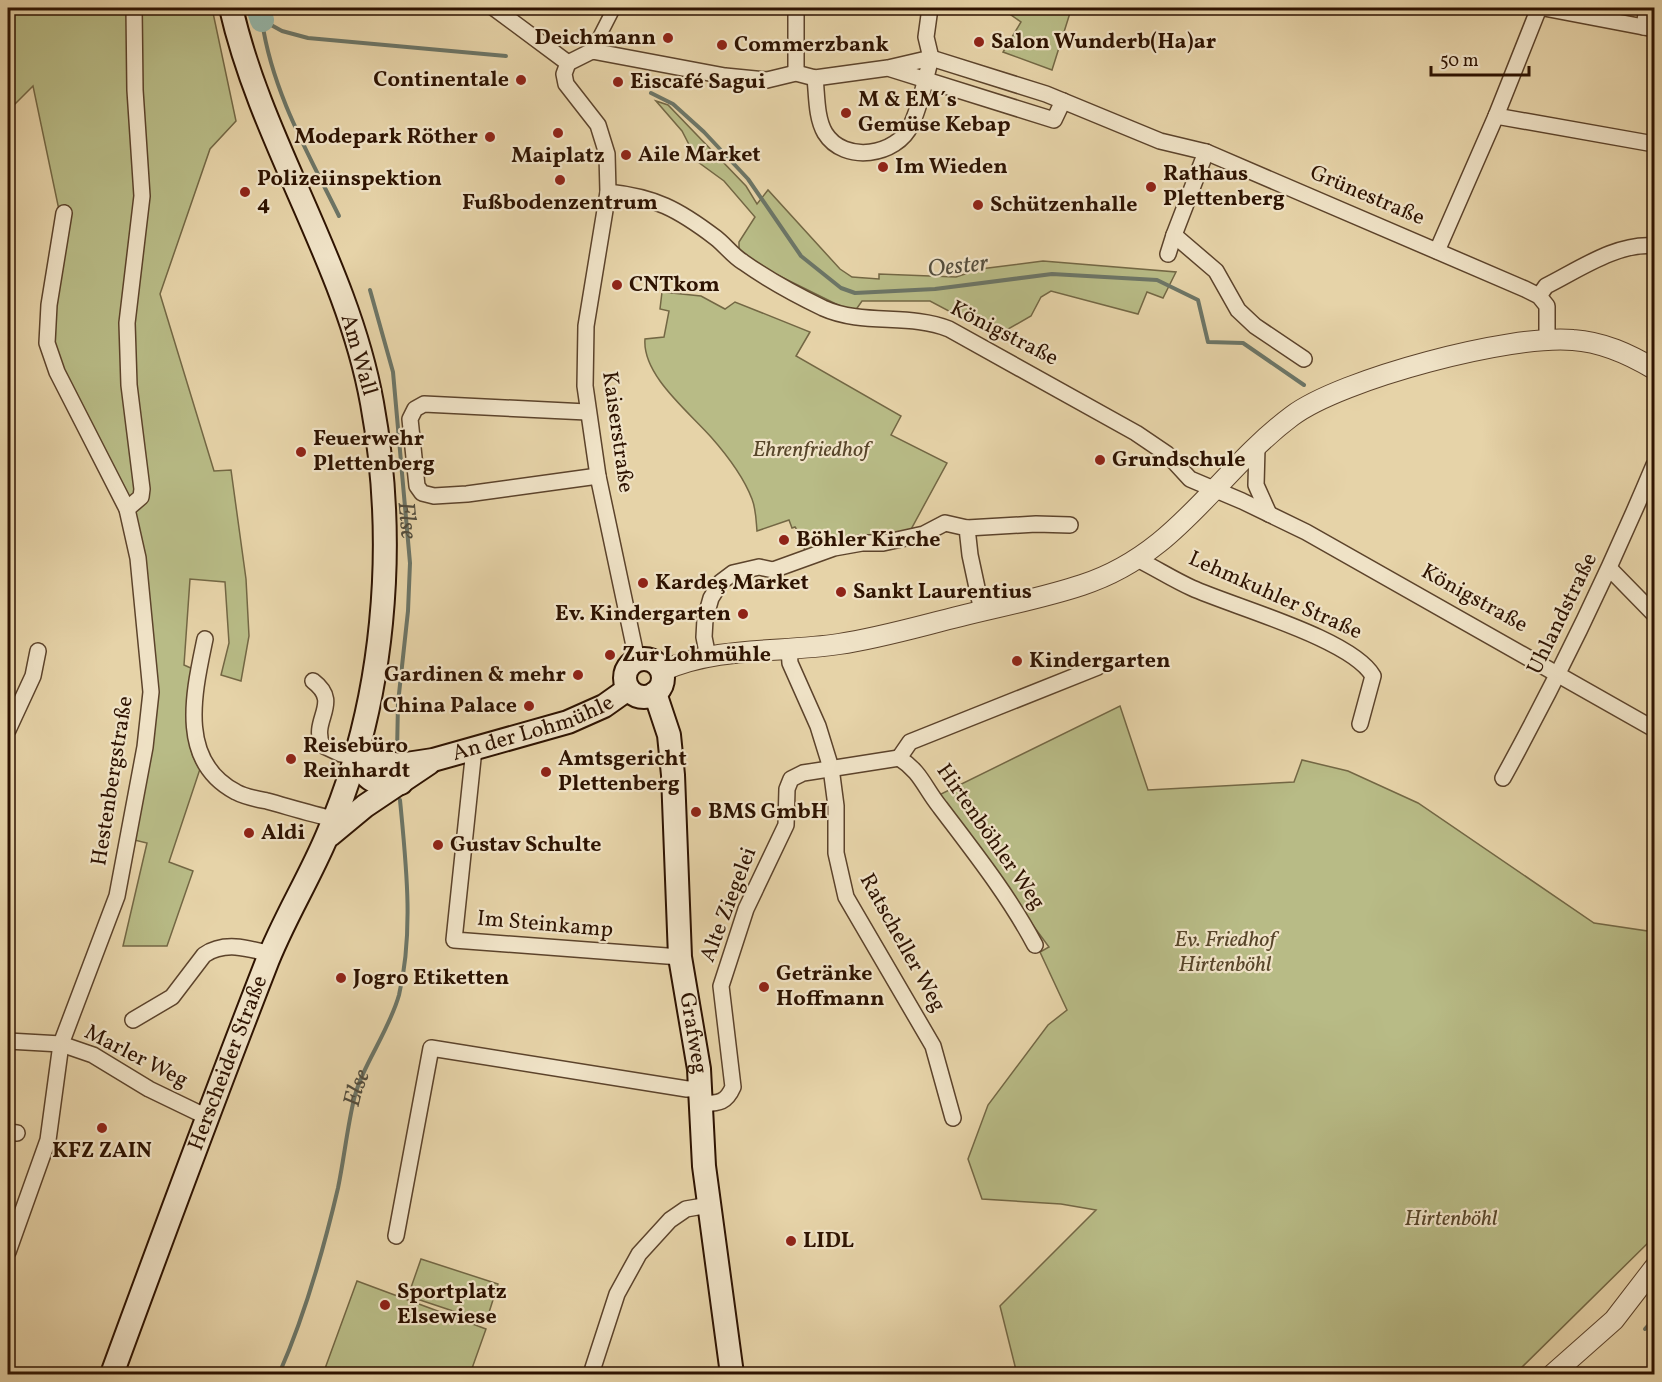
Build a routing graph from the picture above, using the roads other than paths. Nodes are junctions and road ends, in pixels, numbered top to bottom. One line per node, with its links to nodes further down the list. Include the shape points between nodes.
1 (134, 8): 36 (street, via 142,196 127,322 129,385 142,489 141,497)
2 (231, 8): 59 (main road, Am Wall, via 242,52 269,125 343,302 372,399 384,519 384,580)
3 (494, 8): 12 (street)
4 (614, 8): 10 (street)
5 (796, 8): 14 (street)
6 (930, 8): 11 (street, via 926,37)
7 (1541, 8): 9 (street); 18 (street)
8 (1647, 8): 9 (street)
9 (1649, 28)
10 (592, 51): 12 (street); 14 (street, via 724,76 767,80)
11 (931, 58): 13 (street); 16 (street); 17 (street, Grünestraße)
12 (568, 63): 21 (street, Kaiserstraße, via 566,84 603,137)
13 (888, 68): 15 (street); 16 (street)
14 (796, 74): 15 (street)
15 (815, 78): 16 (street, via 824,132 844,148 864,153 881,152 905,134)
16 (925, 78): 17 (street, via 1054,120)
17 (1063, 101): 20 (street, Grünestraße, via 1160,141)
18 (1496, 116): 19 (street); 25 (street)
19 (1654, 144)
20 (1206, 152): 23 (street); 25 (street, Grünestraße)
21 (608, 192): 31 (street, Kaiserstraße, via 586,326); 35 (street, Königstraße, via 647,197 686,216 741,262 822,307 845,316 916,321 949,329 1136,433 1167,454 1190,479)
22 (64, 213): 36 (street, Hestenbergstraße, via 47,343 57,372)
23 (1174, 235): 26 (street); 29 (street, via 1216,271 1238,310)
24 (1654, 246): 27 (street, via 1639,245 1618,251 1546,286)
25 (1437, 251): 27 (street, Grünestraße)
26 (1168, 254)
27 (1539, 296): 28 (street, via 1549,310)
28 (1547, 339): 30 (street, via 1593,342); 32 (street, Lehmkuhler Straße, via 1473,352 1348,388 1294,414)
29 (1304, 359)
30 (1654, 369)
31 (587, 412): 34 (street, Kaiserstraße); 34 (street, via 424,404 415,409 410,419 417,486 422,493 434,496)
32 (1257, 447): 35 (street, Lehmkuhler Straße); 37 (street, via 1256,485)
33 (1654, 465): 41 (street, Uhlandstraße)
34 (598, 476): 48 (street, Kaiserstraße)
35 (1215, 491): 37 (street, Königstraße); 40 (street, Lehmkuhler Straße)
36 (127, 509): 71 (street, Hestenbergstraße, via 138,558 150,670 145,747 117,896)
37 (1269, 514): 51 (street, Königstraße)
38 (1070, 525): 39 (street)
39 (967, 528): 42 (street); 47 (street, via 945,523 883,543 834,548 773,570 759,567 733,573 721,582 711,598 704,637)
40 (1139, 560): 42 (street, Lehmkuhler Straße, via 1080,586); 55 (street, Lehmkuhler Straße, via 1192,588 1348,652 1366,664 1373,676)
41 (1610, 569): 43 (street); 51 (street, Uhlandstraße)
42 (982, 611): 45 (street, Lehmkuhler Straße, via 838,644)
43 (1654, 614)
44 (205, 639): 65 (street, via 195,688 194,736 200,759 237,793)
45 (789, 649): 47 (street, Lehmkuhler Straße); 62 (street, Ratscheller Weg, via 790,663 818,726)
46 (38, 651): 57 (street, via 33,676)
47 (708, 657): 50 (street, Lehmkuhler Straße)
48 (637, 660): 50 (main road, via 652,660); 53 (main road, via 625,674)
49 (1098, 667): 60 (street, via 910,742)
50 (662, 671): 54 (main road, via 662,682)
51 (1560, 674): 56 (street, Königstraße); 63 (street, Uhlandstraße)
52 (313, 681): 59 (street, via 327,698 320,733 322,745)
53 (628, 689): 54 (main road, via 642,697); 58 (main road, An der Lohmühle, via 582,716)
54 (655, 693): 68 (main road, Grafweg, via 669,735 673,775)
55 (1360, 724)
56 (1654, 729)
57 (8, 730)
58 (474, 749): 61 (main road, An der Lohmühle); 68 (street, Im Steinkamp, via 454,940)
59 (357, 757): 61 (main road, An der Lohmühle, via 400,765); 64 (main road, via 369,780); 65 (main road, Herscheider Straße)
60 (899, 758): 62 (street); 66 (street, Hirtenböhler Weg, via 915,768 1015,907)
61 (433, 760): 64 (main road, An der Lohmühle)
62 (831, 768): 72 (street, Alte Ziegelei, via 803,773 791,779 787,789 786,825 746,909 722,986 733,1087 728,1099 721,1103); 74 (street, Ratscheller Weg, via 836,853 846,897 933,1046)
63 (1503, 778)
64 (400, 783): 65 (main road, An der Lohmühle)
65 (330, 828): 67 (main road, Herscheider Straße)
66 (1035, 945)
67 (270, 954): 69 (street, via 233,946 210,951 172,997); 73 (main road, Herscheider Straße)
68 (680, 957): 72 (main road, Grafweg)
69 (133, 1020)
70 (8, 1041): 71 (street, Marler Weg)
71 (61, 1044): 73 (street, Marler Weg, via 106,1061 149,1089); 77 (street, Hestenbergstraße, via 48,1140)
72 (702, 1096): 75 (main road, Grafweg); 76 (street, via 687,1089 431,1048)
73 (207, 1118): 79 (main road, Herscheider Straße)
74 (953, 1118)
75 (709, 1205): 80 (street, via 686,1209 670,1220 639,1254 617,1294); 81 (main road, Grafweg)
76 (396, 1236)
77 (8, 1252)
78 (1654, 1268): 82 (street, via 1614,1320)
79 (112, 1374)
80 (591, 1374)
81 (732, 1374)
82 (1553, 1374)

